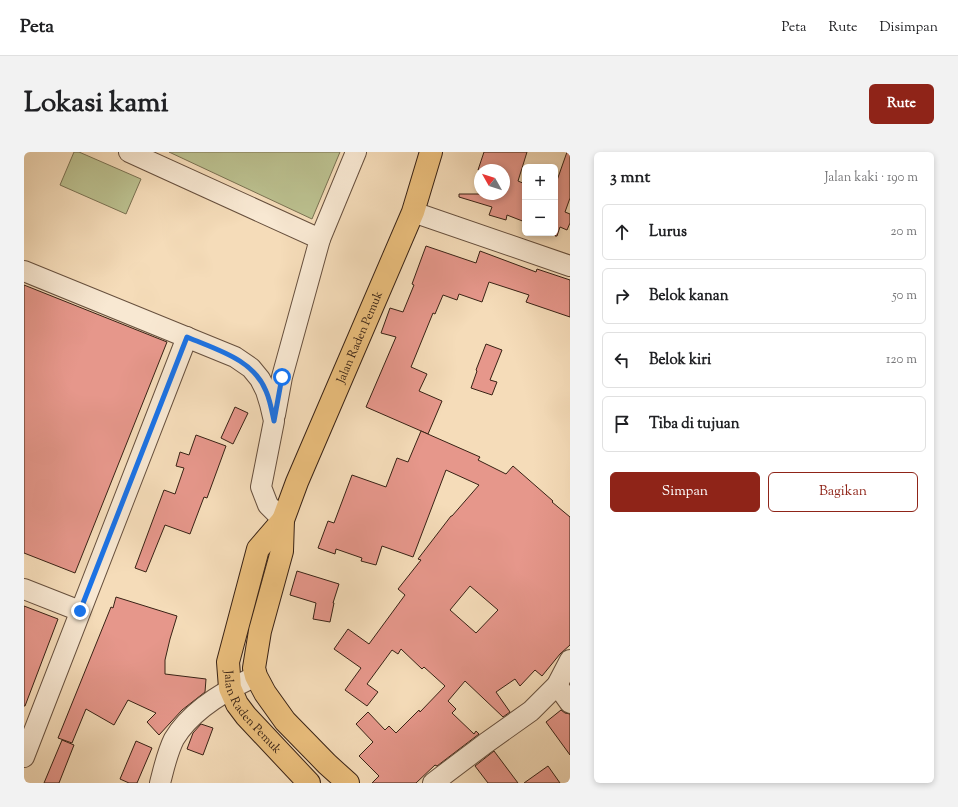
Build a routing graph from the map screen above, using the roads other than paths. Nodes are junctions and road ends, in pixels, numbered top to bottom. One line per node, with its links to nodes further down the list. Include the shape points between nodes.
1 (129, 152): 5 (street)
2 (356, 152): 5 (street)
3 (431, 152): 4 (highway, Jalan Raden Pemuk)
4 (413, 212): 6 (street); 10 (highway, Jalan Raden Pemuk)
5 (320, 239): 9 (street, via 282,377)
6 (570, 266)
7 (24, 271): 8 (street)
8 (187, 337): 9 (street, via 236,357 251,368 266,391); 12 (street)
9 (274, 421): 10 (street, via 261,487 268,505)
10 (283, 520): 14 (highway, Jalan Raden Pemuk, via 282,551 260,631 254,668); 16 (highway, Jalan Raden Pemuk, via 258,549 228,662)
11 (24, 589): 12 (street)
12 (80, 611): 18 (street)
13 (570, 660): 15 (street)
14 (256, 676): 16 (street); 21 (highway, Jalan Raden Pemuk, via 285,721)
15 (556, 685): 17 (street); 22 (street, via 531,711)
16 (230, 688): 19 (street, via 210,702 174,739); 20 (highway, Jalan Raden Pemuk, via 246,716)
17 (570, 703)
18 (24, 757)
19 (160, 783)
20 (309, 783)
21 (348, 783)
22 (433, 783)

